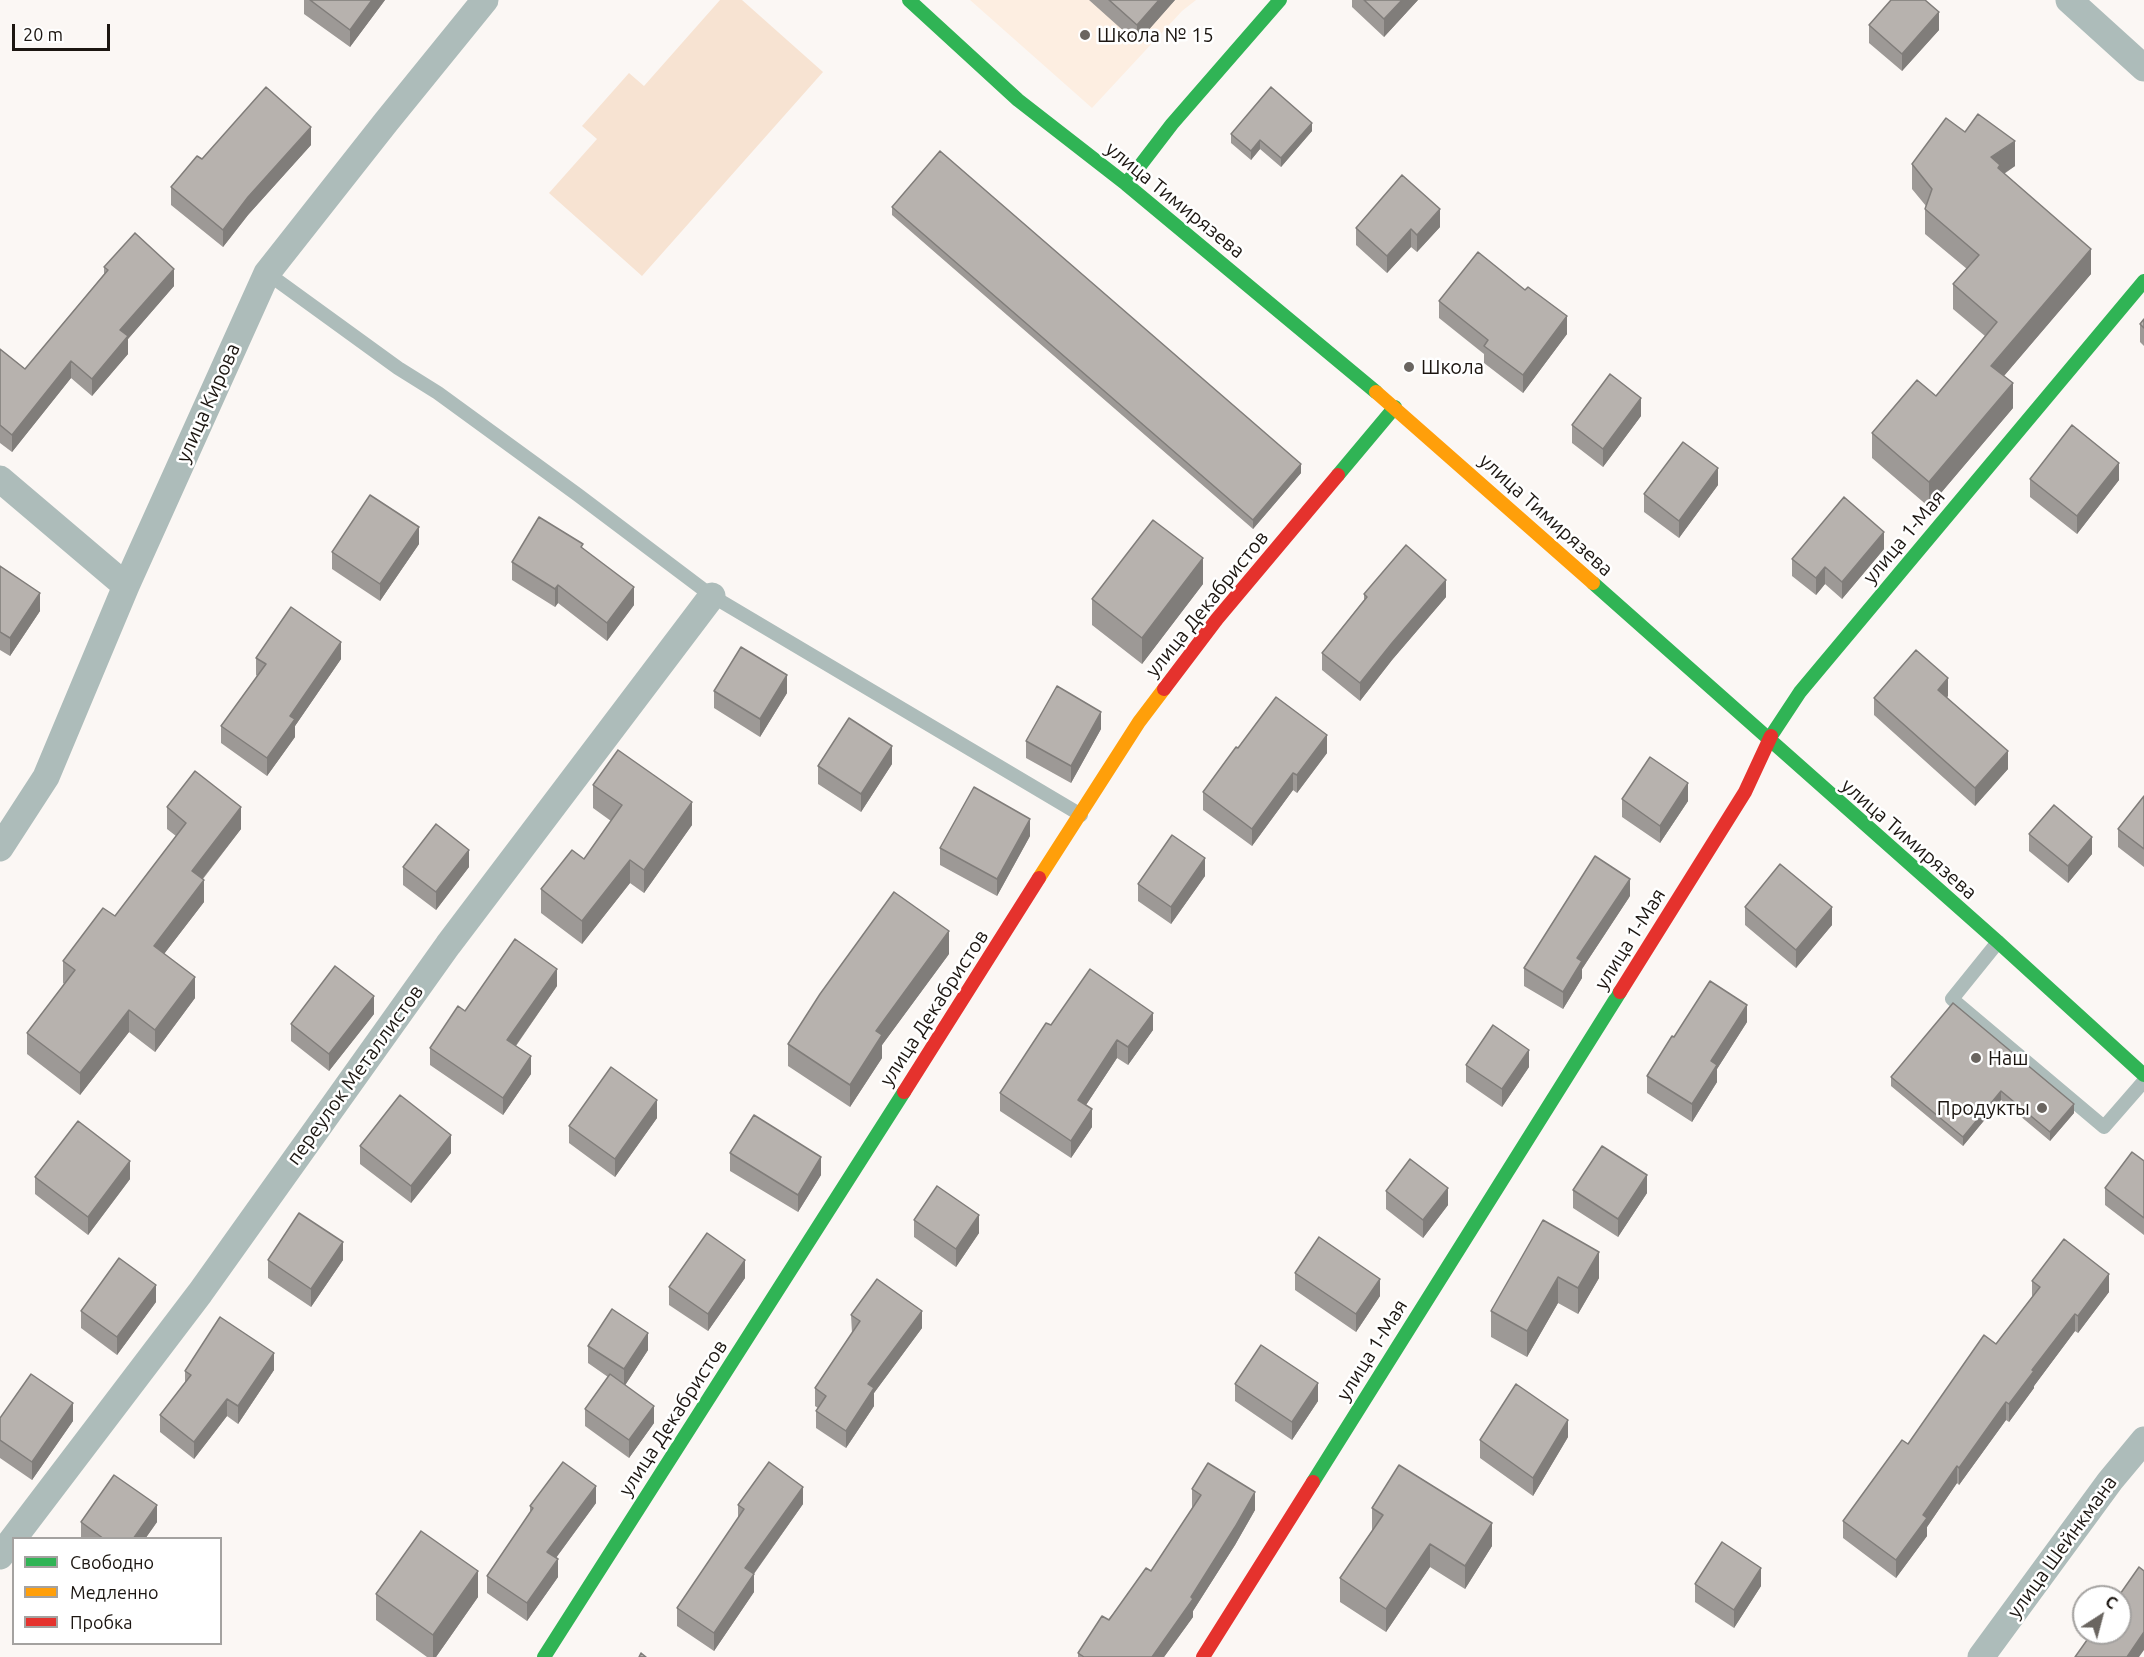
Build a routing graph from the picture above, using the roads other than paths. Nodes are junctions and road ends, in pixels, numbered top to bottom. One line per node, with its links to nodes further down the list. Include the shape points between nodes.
1 (486, 0): 7 (street, улица Кирова)
2 (909, 0): 6 (street, улица Тимирязева, via 1018,100)
3 (1280, 0): 6 (street, via 1172,124)
4 (2069, 0): 5 (street)
5 (2144, 68)
6 (1126, 184): 9 (street, улица Тимирязева)
7 (267, 273): 11 (street, улица Кирова); 12 (lane, via 578,495)
8 (2144, 281): 13 (street, улица 1-Мая, via 1800,692)
9 (1395, 407): 13 (street, улица Тимирязева); 14 (street, улица Декабристов, via 1217,619 1139,722)
10 (0, 478): 11 (street)
11 (126, 586): 15 (street, улица Кирова, via 46,777)
12 (712, 596): 14 (lane); 20 (street, переулок Металлистов, via 448,945 200,1293)
13 (1768, 741): 16 (street, улица Тимирязева); 24 (street, улица 1-Мая, via 1745,792)
14 (1081, 815): 23 (street, улица Декабристов)
15 (0, 848)
16 (1998, 942): 17 (street, улица Тимирязева); 18 (lane, via 1952,999 2104,1127)
17 (2144, 1075)
18 (2144, 1081)
19 (2144, 1440): 25 (street, улица Шейнкмана)
20 (14, 1537)
21 (12, 1540): 22 (street, переулок Металлистов)
22 (0, 1556)
23 (544, 1657)
24 (1203, 1657)
25 (1981, 1657)

